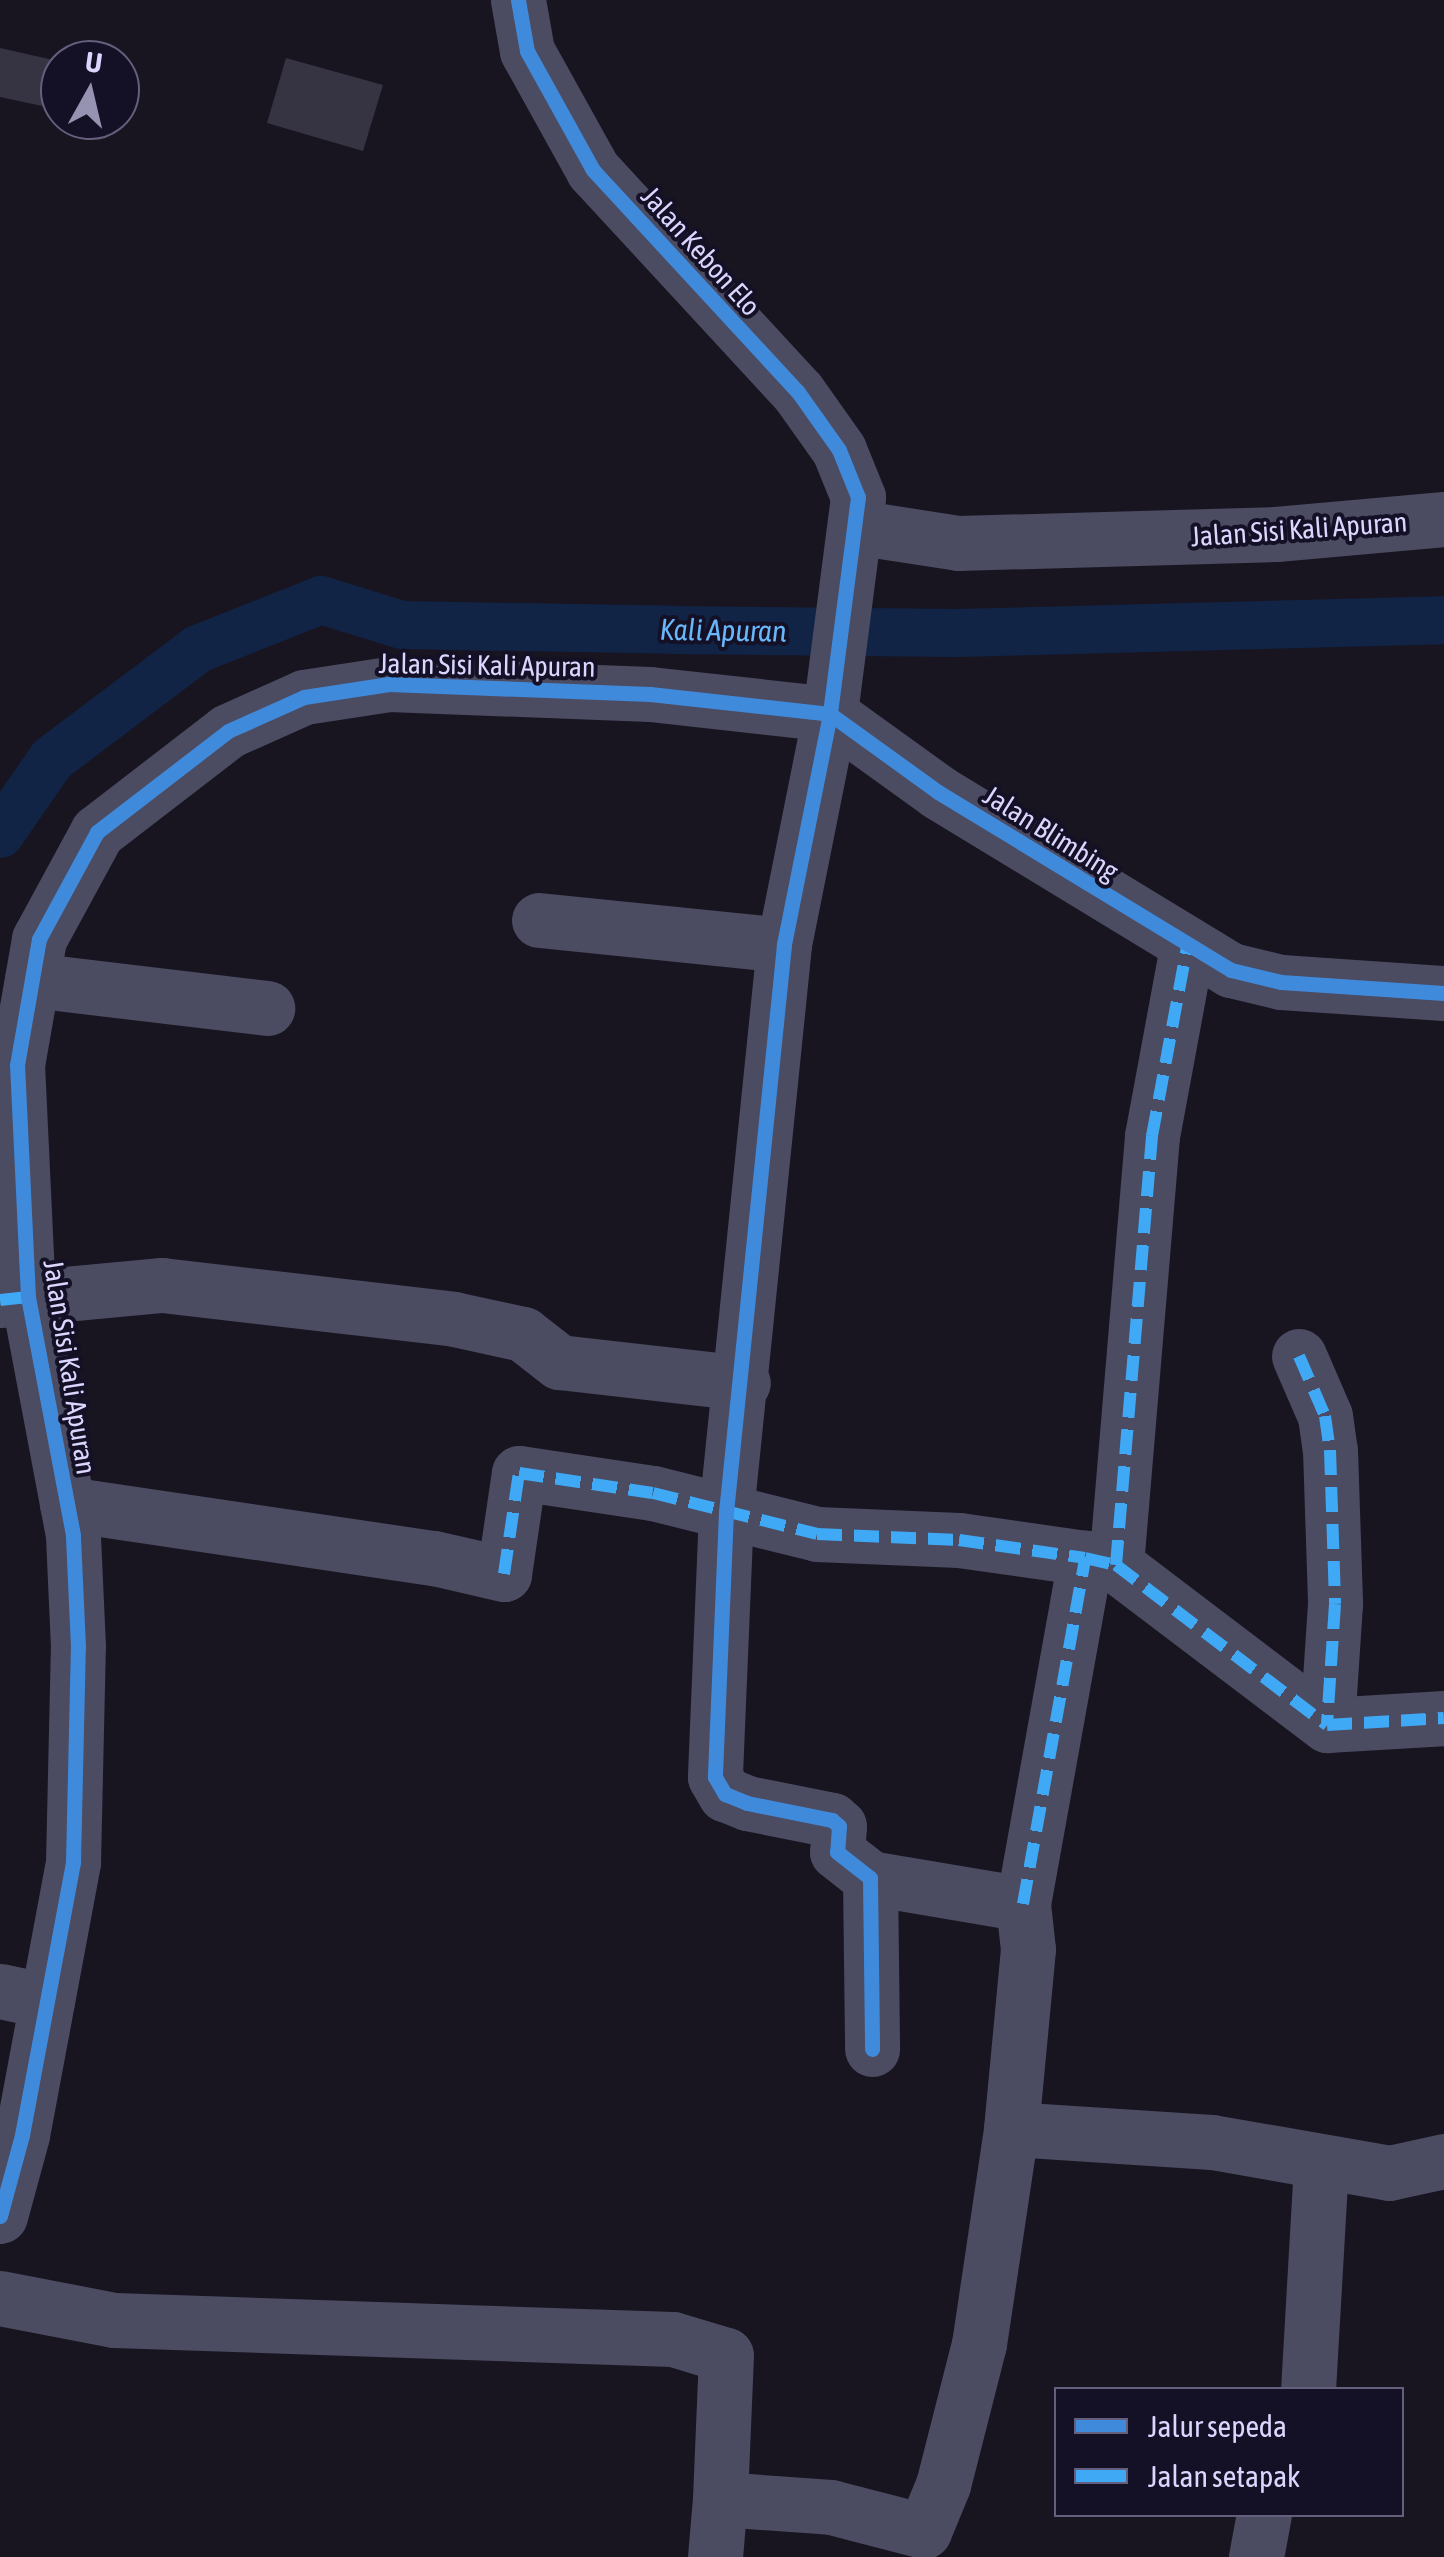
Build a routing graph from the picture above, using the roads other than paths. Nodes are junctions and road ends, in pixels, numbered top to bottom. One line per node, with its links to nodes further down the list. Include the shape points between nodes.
1 (518, 0): 3 (street, Jalan Kebon Elo, via 527,51 594,170 798,392 850,472 858,497)
2 (1444, 519): 3 (street, Jalan Sisi Kali Apuran, via 1276,534)
3 (853, 548): 4 (street)
4 (831, 698): 6 (street); 7 (street, Jalan Blimbing, via 938,792); 8 (street, Jalan Sisi Kali Apuran, via 389,684 304,697 228,732 97,832 39,939)
5 (539, 920): 6 (street)
6 (784, 945): 13 (street)
7 (1187, 947): 9 (street, Jalan Blimbing, via 1231,970 1281,982); 16 (street, via 1152,1136)
8 (32, 980): 10 (street); 11 (street, Jalan Sisi Kali Apuran, via 17,1066)
9 (1444, 993)
10 (267, 1008)
11 (15, 1299): 13 (street, via 162,1285 454,1319 523,1334 559,1362); 14 (street, Jalan Sisi Kali Apuran)
12 (1299, 1356): 18 (street, via 1325,1416 1330,1450 1335,1604)
13 (743, 1383): 15 (street)
14 (67, 1504): 15 (street, via 504,1574 519,1473); 21 (street, Jalan Sisi Kali Apuran, via 78,1647 73,1862)
15 (726, 1512): 16 (street, via 816,1534 959,1540); 19 (street, via 716,1777 724,1794 747,1803 832,1820 839,1826 838,1852)
16 (1100, 1561): 18 (street); 20 (street)
17 (1444, 1718): 18 (street)
18 (1326, 1725)
19 (870, 1878): 20 (street); 22 (street)
20 (1023, 1904): 23 (street, via 1028,1948)
21 (24, 1996): 26 (street, Jalan Sisi Kali Apuran)
22 (872, 2049)
23 (1011, 2129): 25 (street, via 1212,2142); 29 (street, via 979,2344 943,2485 924,2531 831,2507)
24 (1444, 2161): 25 (street, via 1388,2172)
25 (1321, 2166): 28 (street)
26 (0, 2216)
27 (0, 2298): 29 (street, via 114,2320 674,2340 726,2355)
28 (1308, 2387)
29 (720, 2499): 31 (street)
30 (1263, 2517): 32 (street)
31 (715, 2557)
32 (1256, 2557)

